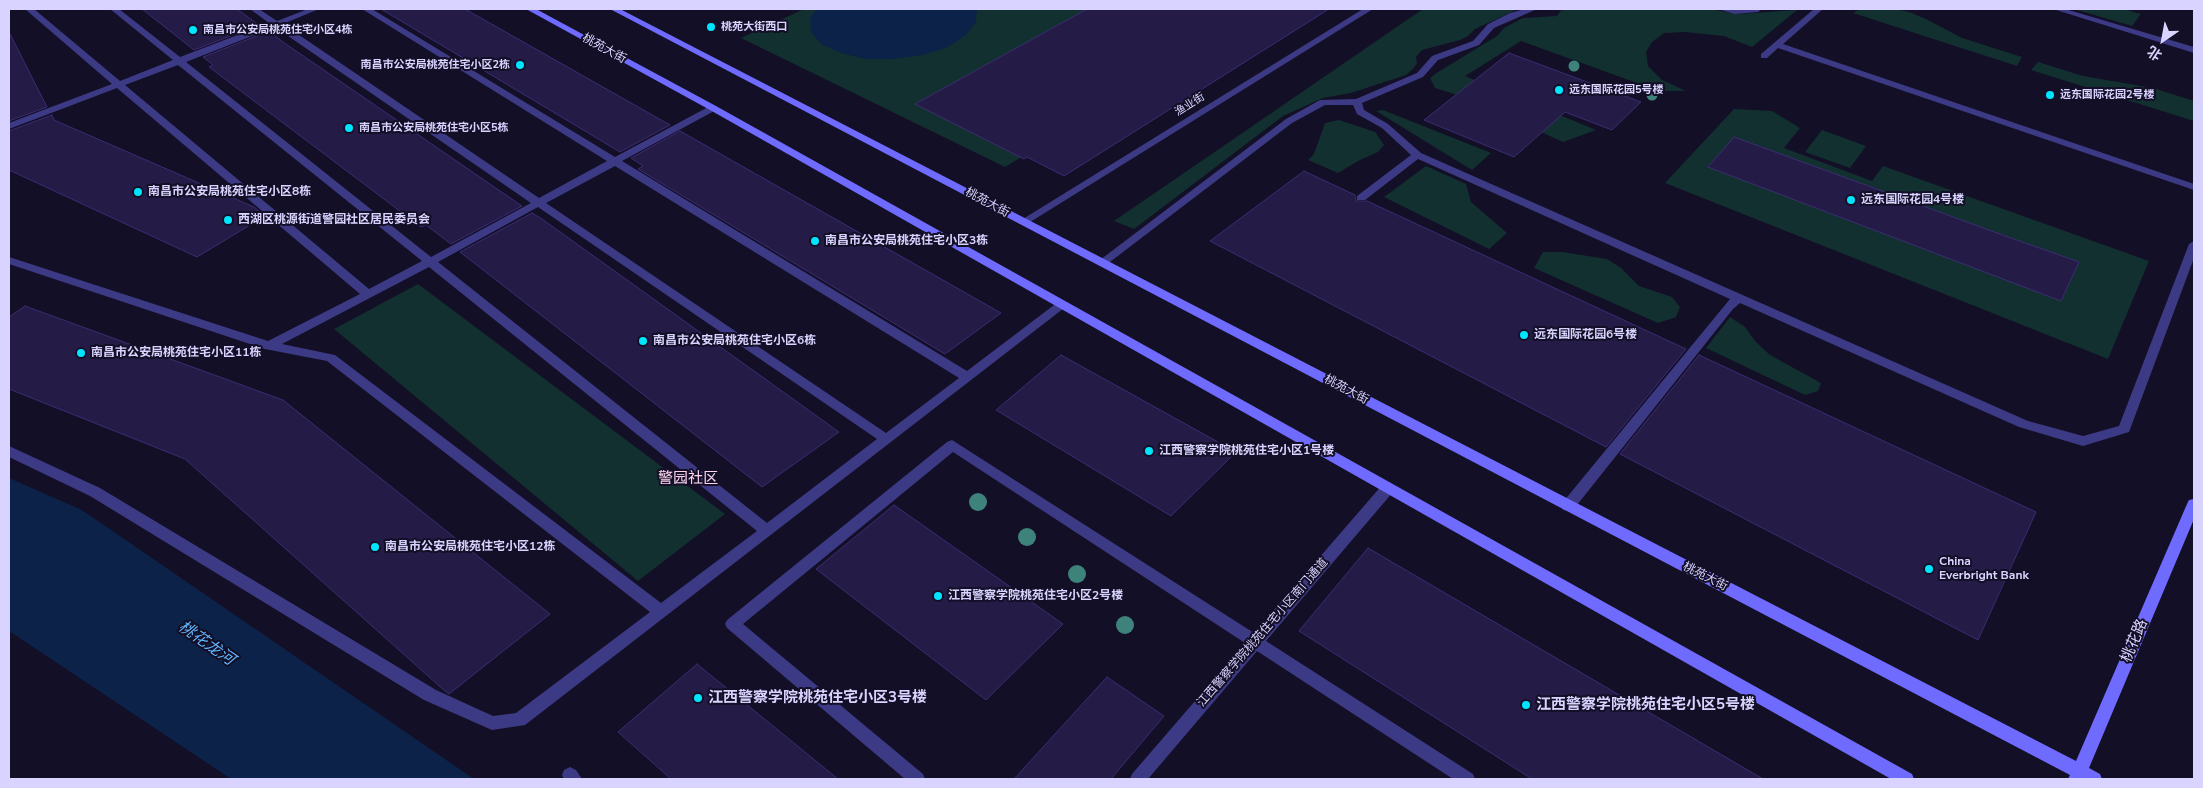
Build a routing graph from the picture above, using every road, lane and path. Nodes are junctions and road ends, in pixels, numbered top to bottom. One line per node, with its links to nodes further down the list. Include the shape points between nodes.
1 (29, 9): 19 (lane)
2 (114, 9): 18 (lane)
3 (254, 9): 14 (lane)
4 (315, 9): 14 (lane)
5 (366, 9): 24 (lane)
6 (530, 9): 21 (main road, 桃苑大街)
7 (614, 9): 28 (main road, 桃苑大街)
8 (1369, 9): 28 (lane, 渔业街)
9 (1533, 9): 20 (lane, via 1491,26 1476,43 1435,58 1420,75)
10 (1722, 9): 11 (lane)
11 (1758, 9)
12 (1819, 9): 15 (lane)
13 (2057, 9): 16 (lane)
14 (276, 24): 18 (lane); 27 (lane)
15 (1777, 45): 17 (lane); 25 (lane)
16 (2194, 50)
17 (1764, 56)
18 (179, 61): 19 (lane); 31 (lane)
19 (118, 84): 22 (lane); 33 (lane)
20 (1357, 102): 23 (lane, via 1360,112 1385,126); 32 (lane, via 1324,102 1289,121)
21 (713, 108): 24 (lane); 35 (main road, 桃苑大街)
22 (9, 126)
23 (1417, 155): 26 (lane); 34 (lane)
24 (615, 162): 27 (lane); 37 (lane)
25 (2194, 187)
26 (1361, 198)
27 (539, 202): 31 (lane); 38 (lane)
28 (1023, 222): 32 (main road, 桃苑大街)
29 (2194, 244): 34 (lane, via 2124,430 2083,441 2024,424)
30 (9, 260): 36 (lane)
31 (430, 262): 33 (lane); 43 (lane)
32 (1102, 263): 42 (main road, 桃苑大街)
33 (367, 294): 36 (lane)
34 (1739, 298): 42 (lane, via 1729,306)
35 (1062, 305): 37 (lane); 40 (main road, 桃苑大街)
36 (269, 346): 44 (lane, via 331,358)
37 (967, 377): 38 (lane)
38 (886, 439): 43 (lane)
39 (9, 451): 44 (lane, via 95,492 430,695 492,723 519,720)
40 (1388, 488): 45 (lane, 江西警察学院桃苑住宅小区南门通道); 50 (main road, 桃苑大街)
41 (2194, 504): 46 (main road, 桃花路)
42 (1568, 506): 46 (main road, 桃苑大街)
43 (767, 530): 44 (lane)
44 (661, 612)
45 (1256, 642): 47 (lane, via 952,445 732,624); 48 (lane, 江西警察学院桃苑住宅小区南门通道); 49 (lane)
46 (2078, 775): 51 (main road, 桃苑大街)
47 (917, 779)
48 (1138, 779)
49 (1467, 779)
50 (1906, 779)
51 (2094, 779)

